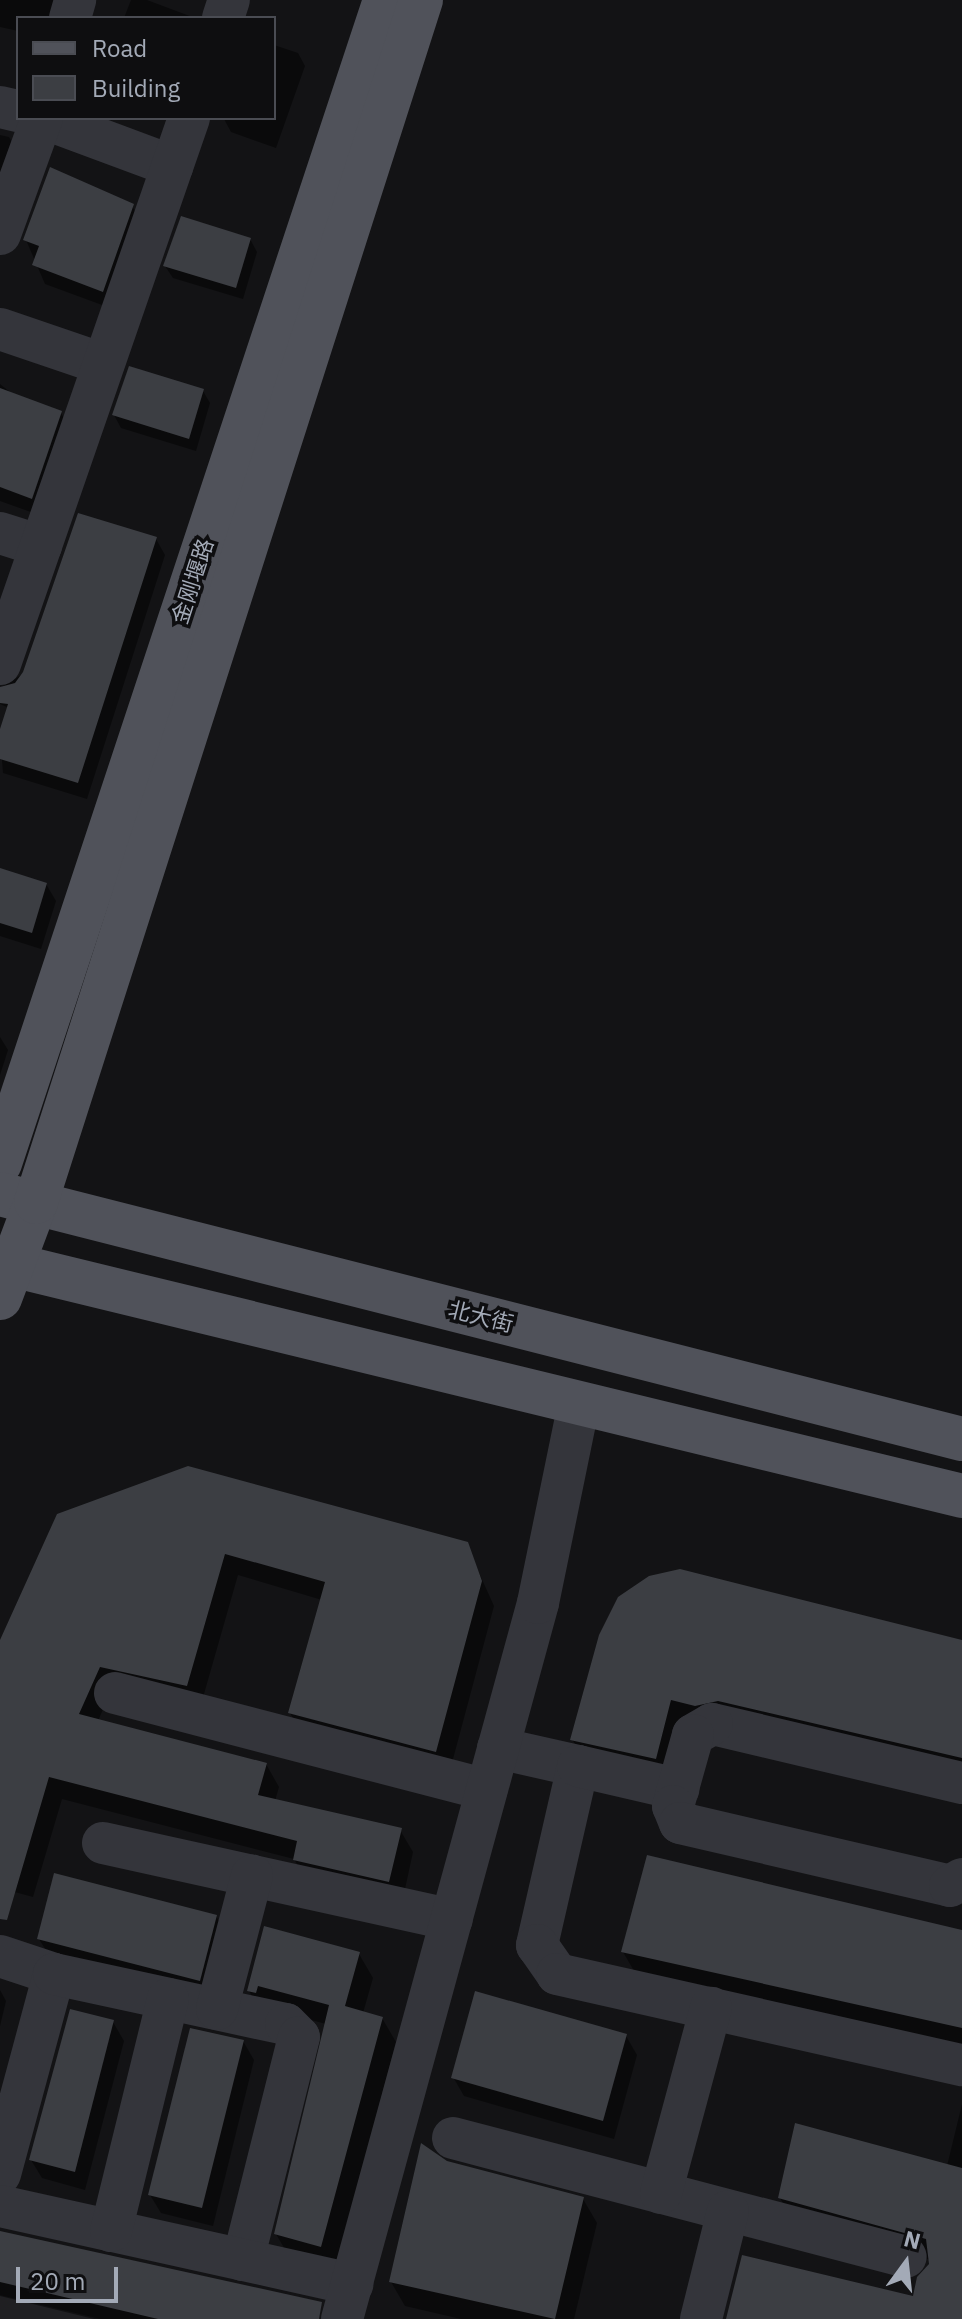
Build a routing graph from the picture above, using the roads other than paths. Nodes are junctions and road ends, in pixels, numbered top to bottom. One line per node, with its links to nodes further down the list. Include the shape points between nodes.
1 (385, 0): 13 (main road, 金刚堰路)
2 (421, 0): 14 (main road)
3 (41, 120): 7 (street)
4 (47, 120): 6 (street)
5 (188, 120): 6 (street)
6 (172, 166): 9 (street)
7 (0, 234)
8 (0, 329): 9 (street)
9 (103, 364): 11 (street)
10 (0, 533): 11 (street)
11 (41, 546): 12 (street)
12 (0, 664)
13 (0, 1163)
14 (18, 1198): 15 (main road); 17 (main road, 北大街)
15 (4, 1275): 16 (main road)
16 (579, 1404): 18 (main road); 20 (street, via 538,1603)
17 (962, 1439)
18 (962, 1496)
19 (115, 1693): 24 (street)
20 (498, 1748): 21 (street); 24 (street)
21 (578, 1766): 23 (street); 32 (street, via 537,1945 557,1974)
22 (962, 1783): 23 (street, via 712,1724 693,1735)
23 (678, 1789): 27 (street, via 673,1806 680,1823 950,1886)
24 (487, 1790): 28 (street)
25 (103, 1843): 26 (street)
26 (252, 1876): 28 (street); 33 (street)
27 (962, 1879)
28 (452, 1920): 44 (street)
29 (0, 1956): 30 (street)
30 (54, 1974): 31 (street); 35 (street)
31 (168, 1999): 33 (street); 41 (street)
32 (711, 2008): 34 (street); 38 (street)
33 (217, 2009): 43 (street, via 286,2024 299,2037)
34 (962, 2065)
35 (9, 2106): 37 (street)
36 (453, 2138): 38 (street)
37 (0, 2174)
38 (661, 2193): 40 (street)
39 (0, 2206): 41 (street)
40 (728, 2211): 42 (street); 45 (street)
41 (111, 2231): 43 (street)
42 (906, 2257)
43 (243, 2260): 44 (street)
44 (347, 2301)
45 (701, 2319)

